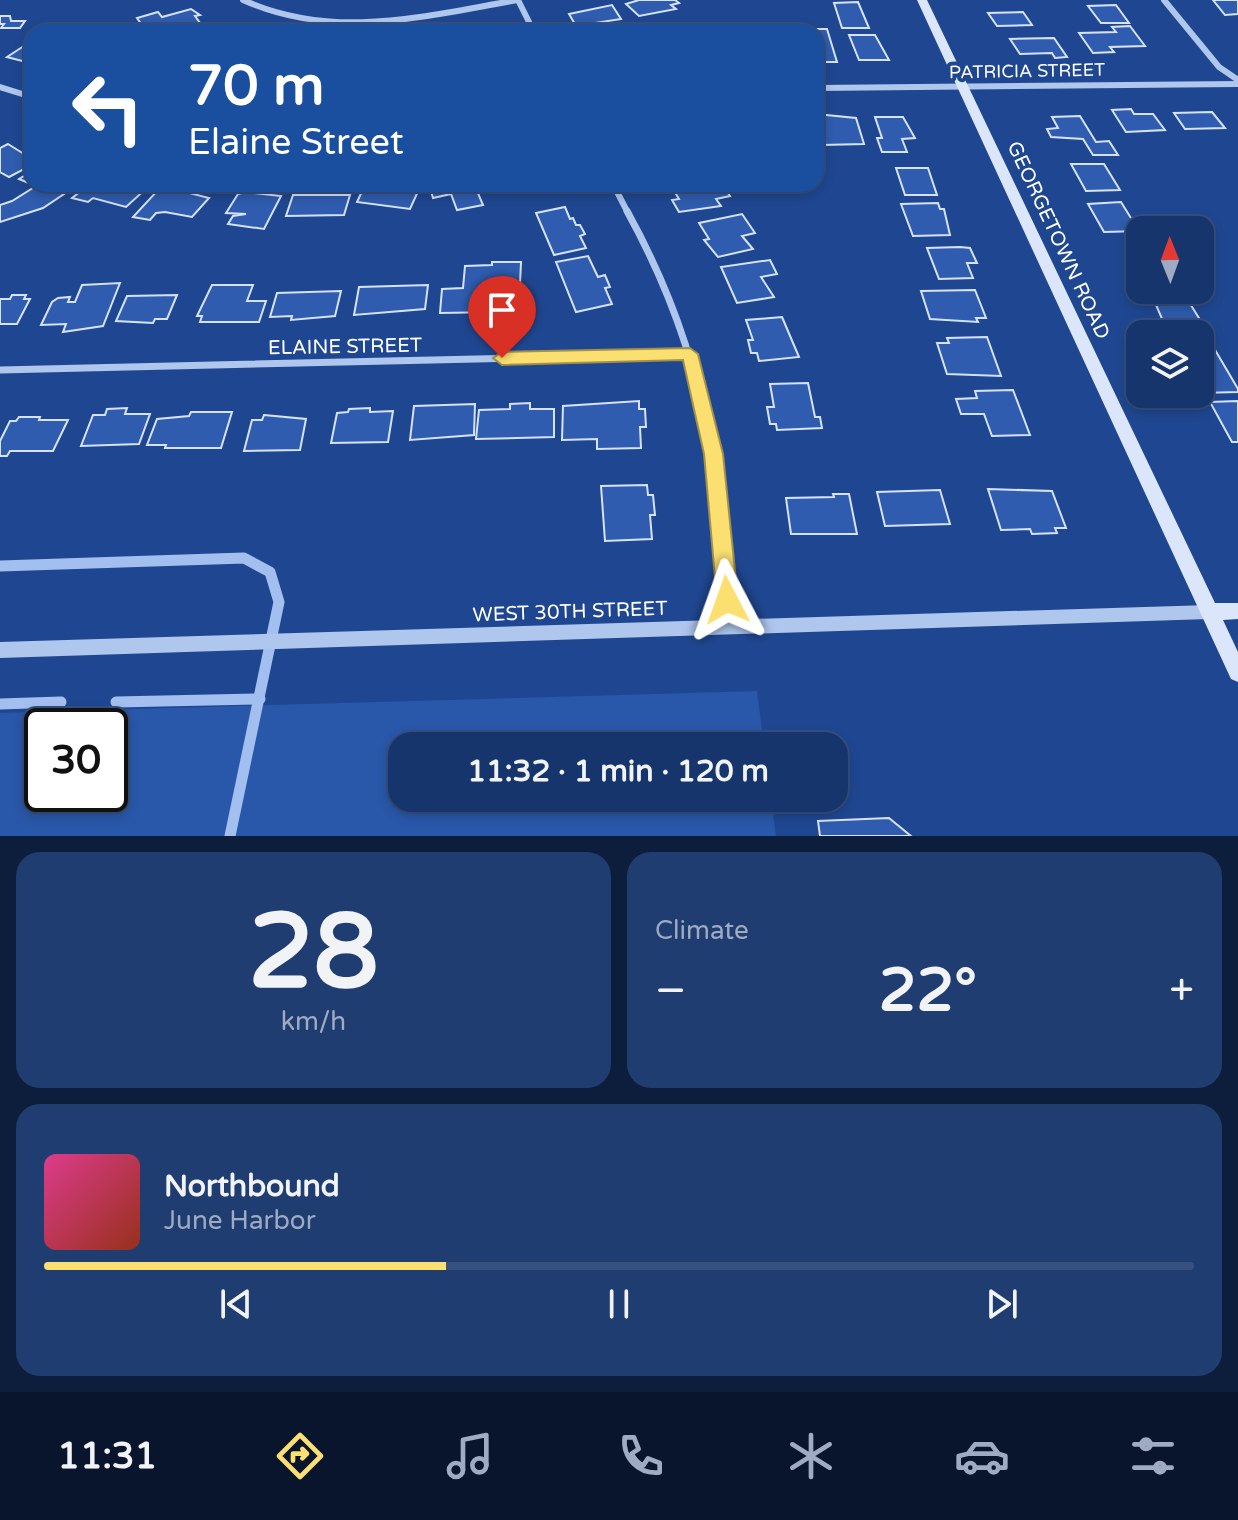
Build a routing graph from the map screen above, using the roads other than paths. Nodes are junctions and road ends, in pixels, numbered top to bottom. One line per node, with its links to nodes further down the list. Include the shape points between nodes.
1 (243, 0): 2 (street, via 288,18 348,23)
2 (518, 0): 5 (street)
3 (922, 0): 8 (main road, GEORGETOWN ROAD)
4 (1164, 0): 6 (street, via 1219,67)
5 (530, 24)
6 (1238, 82): 8 (street, PATRICIA STREET)
7 (0, 87): 10 (street)
8 (962, 87): 9 (street, PATRICIA STREET); 15 (main road, GEORGETOWN ROAD)
9 (824, 88)
10 (24, 94)
11 (617, 192): 12 (street, via 658,270)
12 (690, 354): 13 (street, ELAINE STREET); 16 (street, via 713,454)
13 (0, 370)
14 (1238, 611): 15 (main road, WEST 30TH STREET)
15 (1209, 612): 16 (street, WEST 30TH STREET); 18 (main road, GEORGETOWN ROAD)
16 (729, 628): 17 (street, WEST 30TH STREET)
17 (0, 650)
18 (1238, 673)

